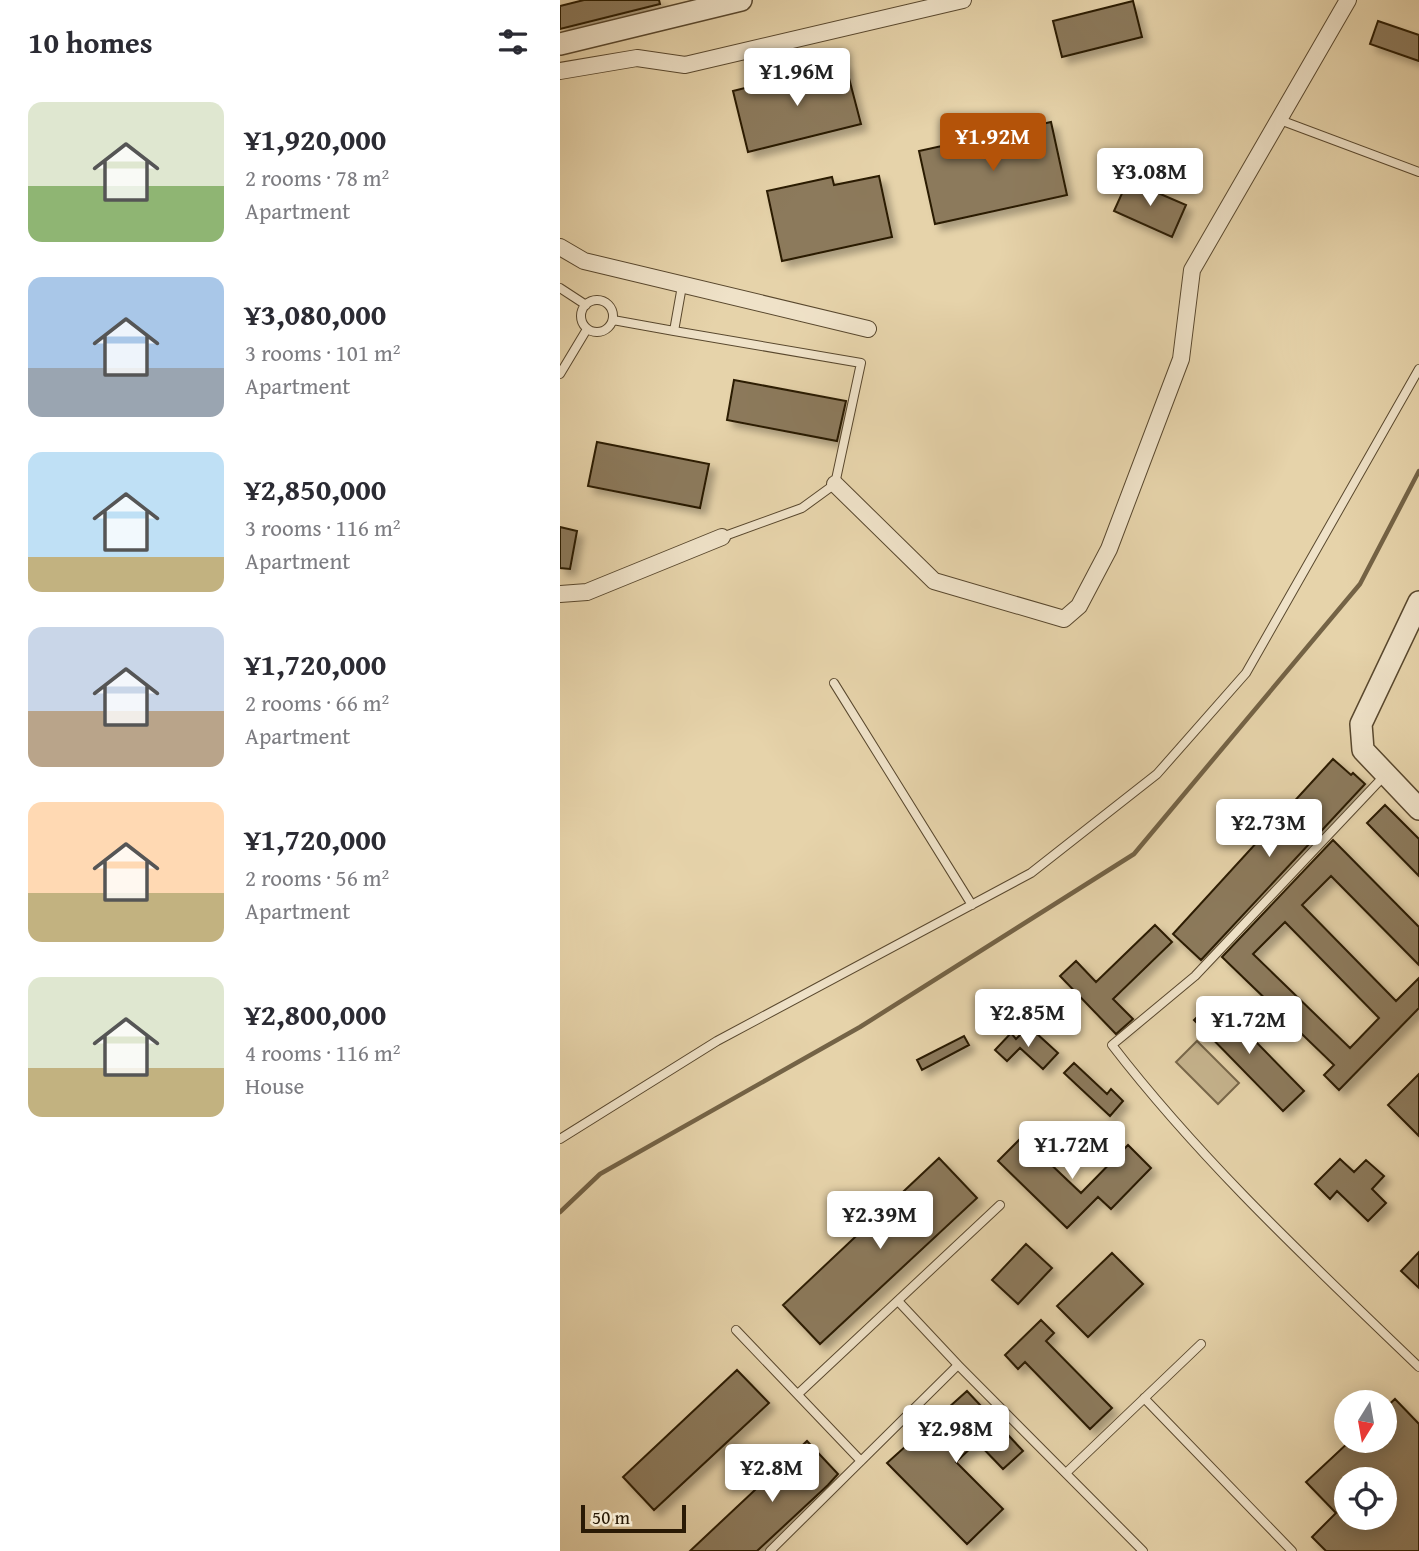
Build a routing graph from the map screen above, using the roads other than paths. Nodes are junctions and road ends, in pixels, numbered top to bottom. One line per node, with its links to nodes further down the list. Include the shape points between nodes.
1 (741, 0): 4 (street)
2 (963, 0): 5 (street, via 685,65 637,58)
3 (1348, 0): 6 (street)
4 (560, 44)
5 (560, 71)
6 (1280, 120): 7 (lane); 18 (street, via 1192,270 1181,359 1109,549 1079,606 1065,619 934,581)
7 (1419, 172)
8 (560, 247): 9 (street, via 583,261)
9 (682, 286): 14 (street); 15 (lane)
10 (560, 288): 11 (lane)
11 (586, 304): 12 (lane, via 605,302); 13 (lane, via 581,320)
12 (613, 320): 13 (lane, via 602,331); 15 (lane)
13 (587, 328): 17 (lane)
14 (868, 329)
15 (674, 331): 18 (lane, via 861,363)
16 (1419, 369): 25 (lane, via 1246,673 1157,774 1031,873)
17 (560, 374)
18 (835, 484): 19 (lane, via 803,508)
19 (722, 537): 20 (street, via 587,592)
20 (560, 594)
21 (1419, 602): 23 (street, via 1362,724 1363,750)
22 (834, 683): 25 (lane)
23 (1385, 775): 24 (street); 32 (lane, via 1195,976 1112,1045 1153,1099 1249,1203)
24 (1419, 809)
25 (972, 905): 26 (lane, via 717,1041)
26 (560, 1139)
27 (1000, 1205): 28 (lane)
28 (898, 1301): 31 (lane); 33 (lane)
29 (736, 1330): 33 (lane)
30 (1201, 1344): 34 (lane)
31 (958, 1365): 35 (lane); 36 (lane)
32 (1419, 1367)
33 (798, 1394): 35 (lane)
34 (1144, 1398): 36 (lane); 39 (lane)
35 (861, 1461): 37 (lane)
36 (1066, 1473): 38 (lane)
37 (770, 1551)
38 (1143, 1551)
39 (1292, 1551)

